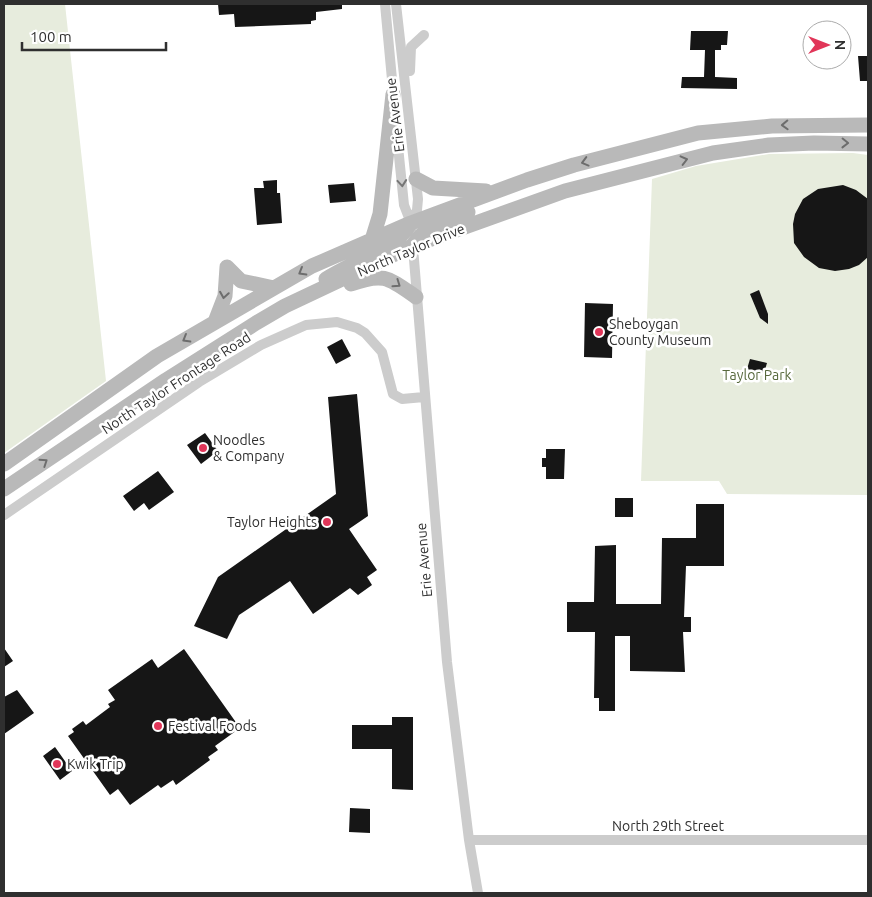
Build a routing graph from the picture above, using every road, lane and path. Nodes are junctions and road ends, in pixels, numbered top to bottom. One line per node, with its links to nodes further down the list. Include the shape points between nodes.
1 (385, 4): 4 (street, Erie Avenue)
2 (396, 4): 6 (street, Erie Avenue)
3 (424, 35): 6 (street, via 411,47 409,55)
4 (393, 94): 10 (street, Erie Avenue, one-way to 10, via 404,205); 11 (main road, via 380,214)
5 (868, 125): 9 (main road, North Taylor Drive, one-way to 9, via 772,126 698,133 581,163)
6 (412, 129): 8 (street, Erie Avenue)
7 (868, 144): 12 (main road, North Taylor Drive, one-way to 7, via 565,191 713,153 769,145)
8 (416, 179): 9 (main road, via 433,188); 10 (street, Erie Avenue, via 417,210)
9 (495, 192): 10 (main road, North Taylor Drive); 12 (main road, via 467,213 422,233)
10 (411, 223): 11 (main road, North Taylor Drive); 12 (street, Erie Avenue); 15 (main road, via 396,242 345,266)
11 (372, 240): 13 (main road, North Taylor Drive, one-way to 13, via 312,266)
12 (412, 246): 14 (street, Erie Avenue); 15 (main road, North Taylor Drive)
13 (274, 288): 16 (main road, North Taylor Drive); 16 (main road, one-way to 16, via 241,280 227,267 225,296)
14 (416, 297): 15 (main road, one-way to 14, via 372,278 390,278); 17 (street, Erie Avenue)
15 (285, 306): 19 (main road, North Taylor Drive, one-way to 15, via 166,380)
16 (215, 322): 18 (main road, North Taylor Drive, one-way to 18, via 157,356)
17 (424, 397): 20 (street, North Taylor Frontage Road, via 402,399 393,394 382,352 357,328 329,321 306,325 261,345 199,382); 21 (street, Erie Avenue, via 447,662)
18 (4, 464)
19 (4, 489)
20 (4, 515)
21 (469, 840): 22 (street, North 29th Street); 23 (street, Erie Avenue)
22 (868, 840)
23 (478, 893)

